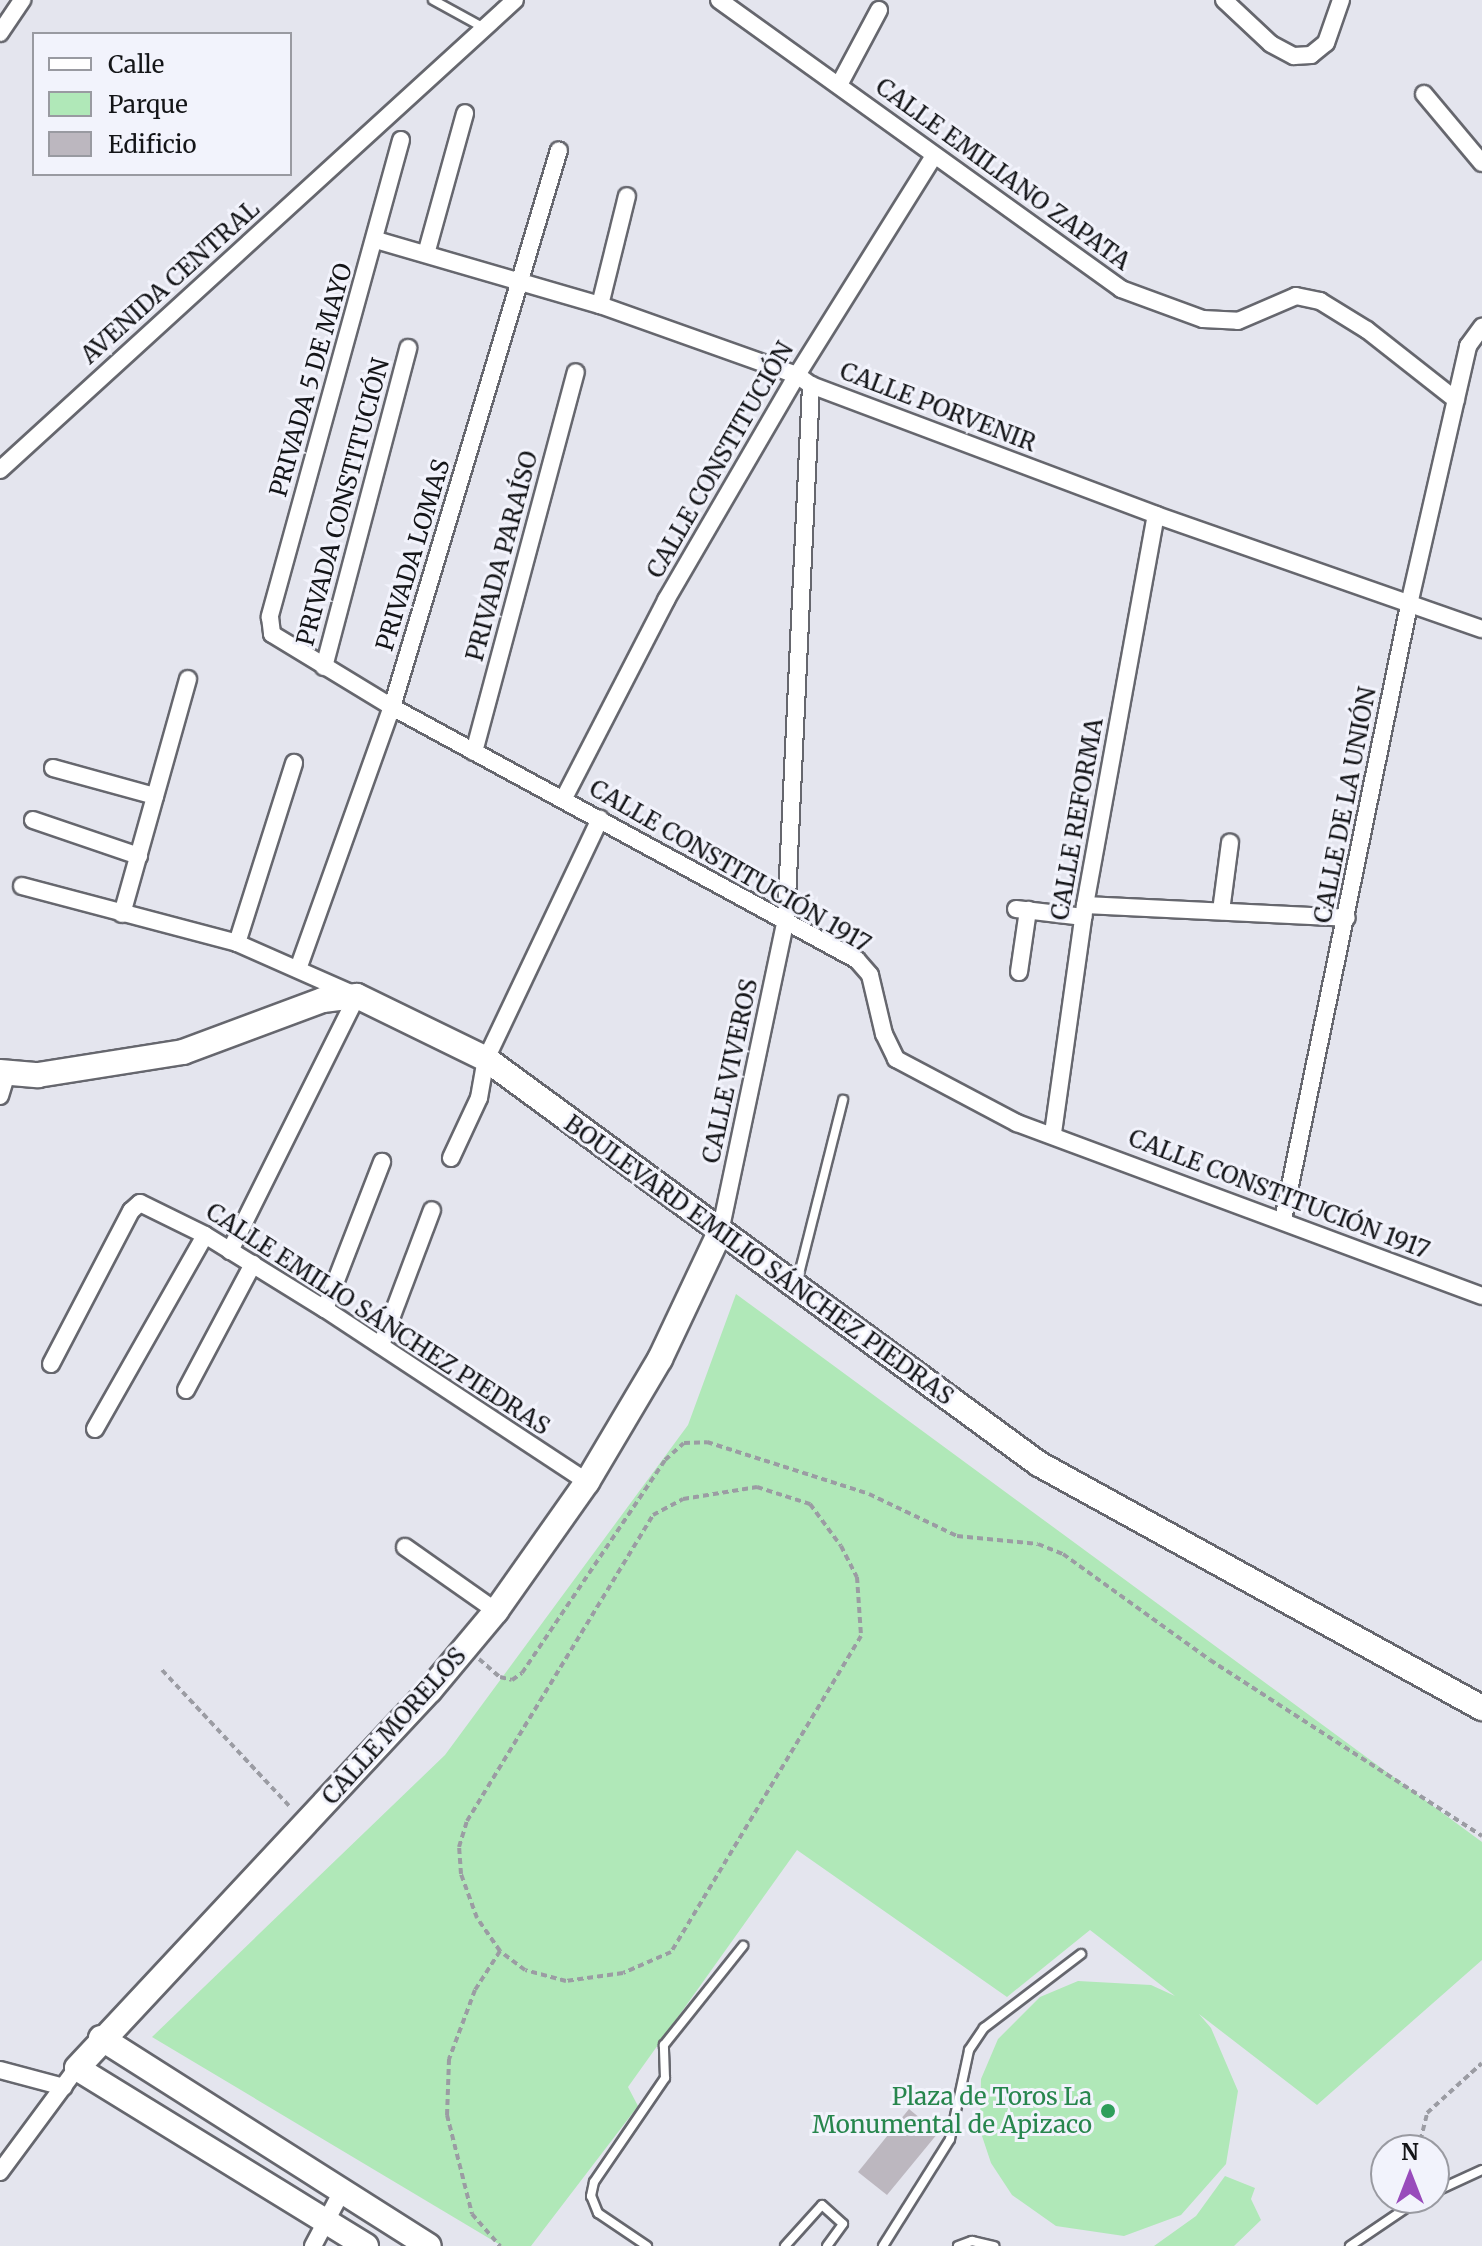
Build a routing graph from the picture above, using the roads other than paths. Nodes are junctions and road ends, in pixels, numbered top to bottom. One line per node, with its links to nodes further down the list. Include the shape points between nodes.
1 (22, 0): 9 (street)
2 (433, 0): 8 (lane)
3 (515, 0): 8 (street, AVENIDA CENTRAL)
4 (719, 0): 10 (street, CALLE EMILIANO ZAPATA)
5 (1341, 0): 6 (street, via 1326,43 1311,55 1294,56 1271,44)
6 (1227, 1)
7 (879, 10): 10 (street)
8 (484, 29): 27 (street, AVENIDA CENTRAL)
9 (0, 33)
10 (839, 85): 15 (street, CALLE EMILIANO ZAPATA)
11 (1424, 94): 16 (street)
12 (465, 113): 19 (street)
13 (401, 140): 18 (street, PRIVADA 5 DE MAYO)
14 (559, 150): 20 (street, PRIVADA LOMAS)
15 (934, 156): 25 (street, CALLE CONSTITUCIÓN); 26 (street, CALLE EMILIANO ZAPATA, via 1121,289 1203,319 1238,321 1296,296 1320,301 1367,330)
16 (1482, 163)
17 (627, 196): 21 (street)
18 (376, 240): 19 (street, CALLE PORVENIR); 31 (street, PRIVADA 5 DE MAYO, via 270,617)
19 (426, 254): 20 (street, CALLE PORVENIR)
20 (520, 280): 21 (street, CALLE PORVENIR); 34 (street, PRIVADA LOMAS)
21 (600, 305): 25 (street, CALLE PORVENIR)
22 (1482, 327): 26 (street, via 1468,346)
23 (408, 348): 32 (street, PRIVADA CONSTITUCIÓN)
24 (576, 372): 35 (street, PRIVADA PARAÍSO)
25 (804, 380): 28 (street, CALLE PORVENIR); 39 (street, CALLE CONSTITUCIÓN, via 666,600); 49 (street, CALLE VIVEROS)
26 (1456, 400): 29 (street, CALLE DE LA UNIÓN)
27 (0, 470)
28 (1156, 515): 29 (street, CALLE PORVENIR); 45 (street, CALLE REFORMA)
29 (1410, 600): 30 (street, CALLE PORVENIR); 48 (street, CALLE DE LA UNIÓN)
30 (1482, 629)
31 (272, 634): 32 (street, CALLE CONSTITUCIÓN 1917)
32 (324, 667): 34 (street, CALLE CONSTITUCIÓN 1917)
33 (188, 679): 38 (street)
34 (392, 707): 35 (street, CALLE CONSTITUCIÓN 1917); 51 (street, PRIVADA LOMAS)
35 (474, 752): 39 (street, CALLE CONSTITUCIÓN 1917)
36 (294, 763): 50 (street)
37 (53, 768): 38 (street)
38 (155, 796): 43 (street)
39 (564, 798): 40 (street, CALLE CONSTITUCIÓN 1917)
40 (600, 819): 49 (street, CALLE CONSTITUCIÓN 1917); 54 (street)
41 (33, 820): 43 (street)
42 (1230, 843): 46 (street)
43 (139, 856): 47 (street)
44 (22, 886): 47 (street)
45 (1084, 911): 46 (street); 52 (street, via 1022,910); 57 (street, CALLE REFORMA)
46 (1221, 911): 48 (street)
47 (122, 914): 50 (street)
48 (1347, 918): 61 (street, CALLE DE LA UNIÓN)
49 (786, 920): 57 (street, CALLE CONSTITUCIÓN 1917, via 857,960 870,975 884,1034 896,1059 1017,1123); 62 (street, CALLE VIVEROS)
50 (237, 943): 51 (street)
51 (298, 969): 53 (street)
52 (1019, 972)
53 (357, 996): 54 (street, BOULEVARD EMILIO SÁNCHEZ PIEDRAS); 55 (street, via 323,1000 183,1052); 64 (street)
54 (486, 1059): 58 (street, via 479,1098); 62 (street, BOULEVARD EMILIO SÁNCHEZ PIEDRAS)
55 (2, 1081)
56 (843, 1100): 66 (lane)
57 (1053, 1133): 61 (street, CALLE CONSTITUCIÓN 1917)
58 (451, 1158)
59 (382, 1162): 68 (street)
60 (432, 1210): 69 (street)
61 (1283, 1220): 67 (street, CALLE CONSTITUCIÓN 1917)
62 (720, 1232): 66 (street, BOULEVARD EMILIO SÁNCHEZ PIEDRAS); 73 (street, CALLE MORELOS, via 660,1359)
63 (205, 1235): 64 (street, CALLE EMILIO SÁNCHEZ PIEDRAS); 70 (street, CALLE EMILIO SÁNCHEZ PIEDRAS, via 140,1203 131,1211); 72 (street)
64 (230, 1251): 65 (street, CALLE EMILIO SÁNCHEZ PIEDRAS)
65 (253, 1264): 68 (street, CALLE EMILIO SÁNCHEZ PIEDRAS); 71 (street)
66 (796, 1287): 76 (street, BOULEVARD EMILIO SÁNCHEZ PIEDRAS, via 1039,1464)
67 (1482, 1296)
68 (325, 1309): 69 (street, CALLE EMILIO SÁNCHEZ PIEDRAS)
69 (381, 1345): 73 (street, CALLE EMILIO SÁNCHEZ PIEDRAS)
70 (51, 1364)
71 (186, 1390)
72 (95, 1429)
73 (587, 1482): 75 (street, CALLE MORELOS)
74 (405, 1547): 75 (street)
75 (496, 1611): 79 (street, CALLE MORELOS, via 306,1823)
76 (1482, 1708)
77 (743, 1946): 91 (lane, via 664,2045 665,2078 594,2182 591,2196 598,2213)
78 (1081, 1954): 94 (lane, via 984,2028 969,2050 950,2139)
79 (101, 2038): 81 (street, CALLE MORELOS); 85 (street)
80 (0, 2070): 81 (street)
81 (70, 2078): 83 (street, CALLE MORELOS); 87 (street)
82 (1482, 2170): 84 (lane)
83 (0, 2172)
84 (1450, 2185)
85 (342, 2191): 87 (street); 90 (street)
86 (1397, 2214): 97 (lane)
87 (326, 2220): 88 (street); 89 (street)
88 (313, 2246)
89 (366, 2246)
90 (429, 2246)
91 (647, 2246)
92 (785, 2246): 93 (lane, via 822,2205 843,2224)
93 (827, 2246)
94 (883, 2246)
95 (958, 2246): 96 (lane, via 972,2241)
96 (994, 2246)
97 (1350, 2246)

